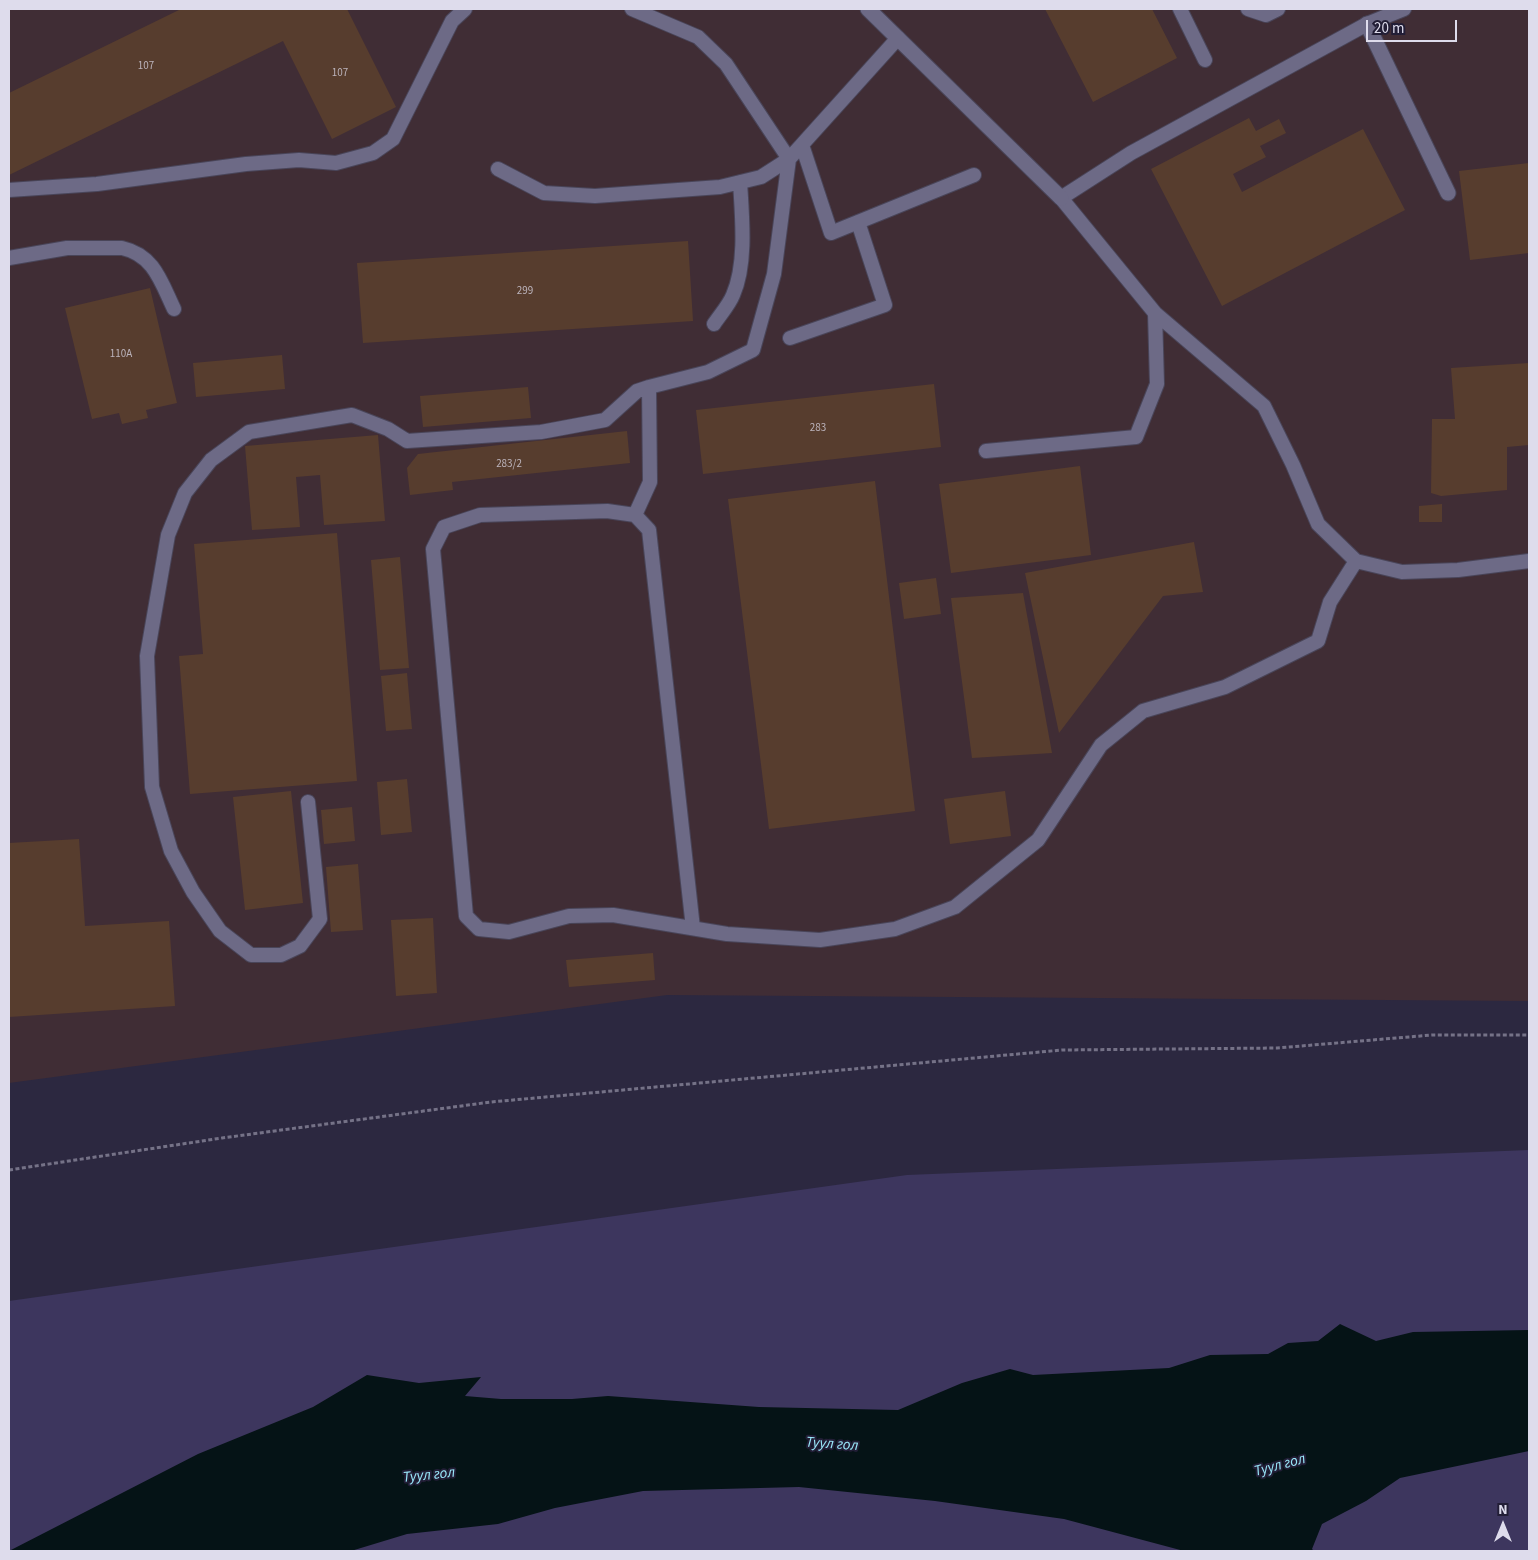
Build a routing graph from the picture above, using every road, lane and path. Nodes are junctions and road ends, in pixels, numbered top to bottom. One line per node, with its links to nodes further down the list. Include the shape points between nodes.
1 (464, 9): 16 (lane, via 452,21 393,139 373,153 336,163 299,160 255,163 97,184)
2 (632, 9): 12 (lane, via 698,37 726,64)
3 (1180, 9): 10 (lane)
4 (1248, 9): 5 (lane, via 1266,16)
5 (1278, 9)
6 (1401, 10): 8 (lane)
7 (874, 11): 9 (street)
8 (1367, 24): 17 (street); 18 (lane, via 1131,153)
9 (898, 38): 11 (lane); 18 (street)
10 (1205, 60)
11 (802, 145): 12 (lane); 19 (lane, via 831,234)
12 (789, 159): 15 (lane, via 761,178); 25 (lane, via 774,274 753,350 708,372)
13 (498, 169): 15 (lane, via 544,193 595,196)
14 (974, 175): 19 (lane)
15 (740, 182): 23 (lane, via 743,238 740,266 733,294)
16 (9, 190)
17 (1448, 193)
18 (1061, 198): 22 (lane)
19 (858, 222): 24 (lane, via 885,305)
20 (9, 258): 21 (lane, via 67,248 131,250 154,268)
21 (174, 309)
22 (1155, 313): 26 (lane, via 1157,384 1136,437); 28 (lane, via 1264,406 1318,524)
23 (714, 324)
24 (790, 338)
25 (649, 387): 27 (lane, via 650,482); 30 (lane, via 637,392 606,420 541,432 406,441 388,429 352,415 249,432 211,460 185,493 168,535 146,656 152,787 171,851 193,892 220,931 251,955 281,955 300,946 320,919)
26 (986, 452)
27 (635, 515): 31 (lane, via 649,530); 31 (lane, via 607,510 480,515 444,527 433,549 466,916 479,929 509,932 569,916 613,915)
28 (1356, 560): 29 (lane, via 1402,572 1458,570); 31 (lane, via 1330,602 1318,641 1225,687 1143,711 1101,745 1038,840 955,907 895,929 820,940 727,934)
29 (1529, 561)
30 (308, 802)
31 (693, 928)
32 (1529, 1035): 33 (path, via 1432,1035 1276,1048 1062,1050 491,1102)
33 (9, 1170)

